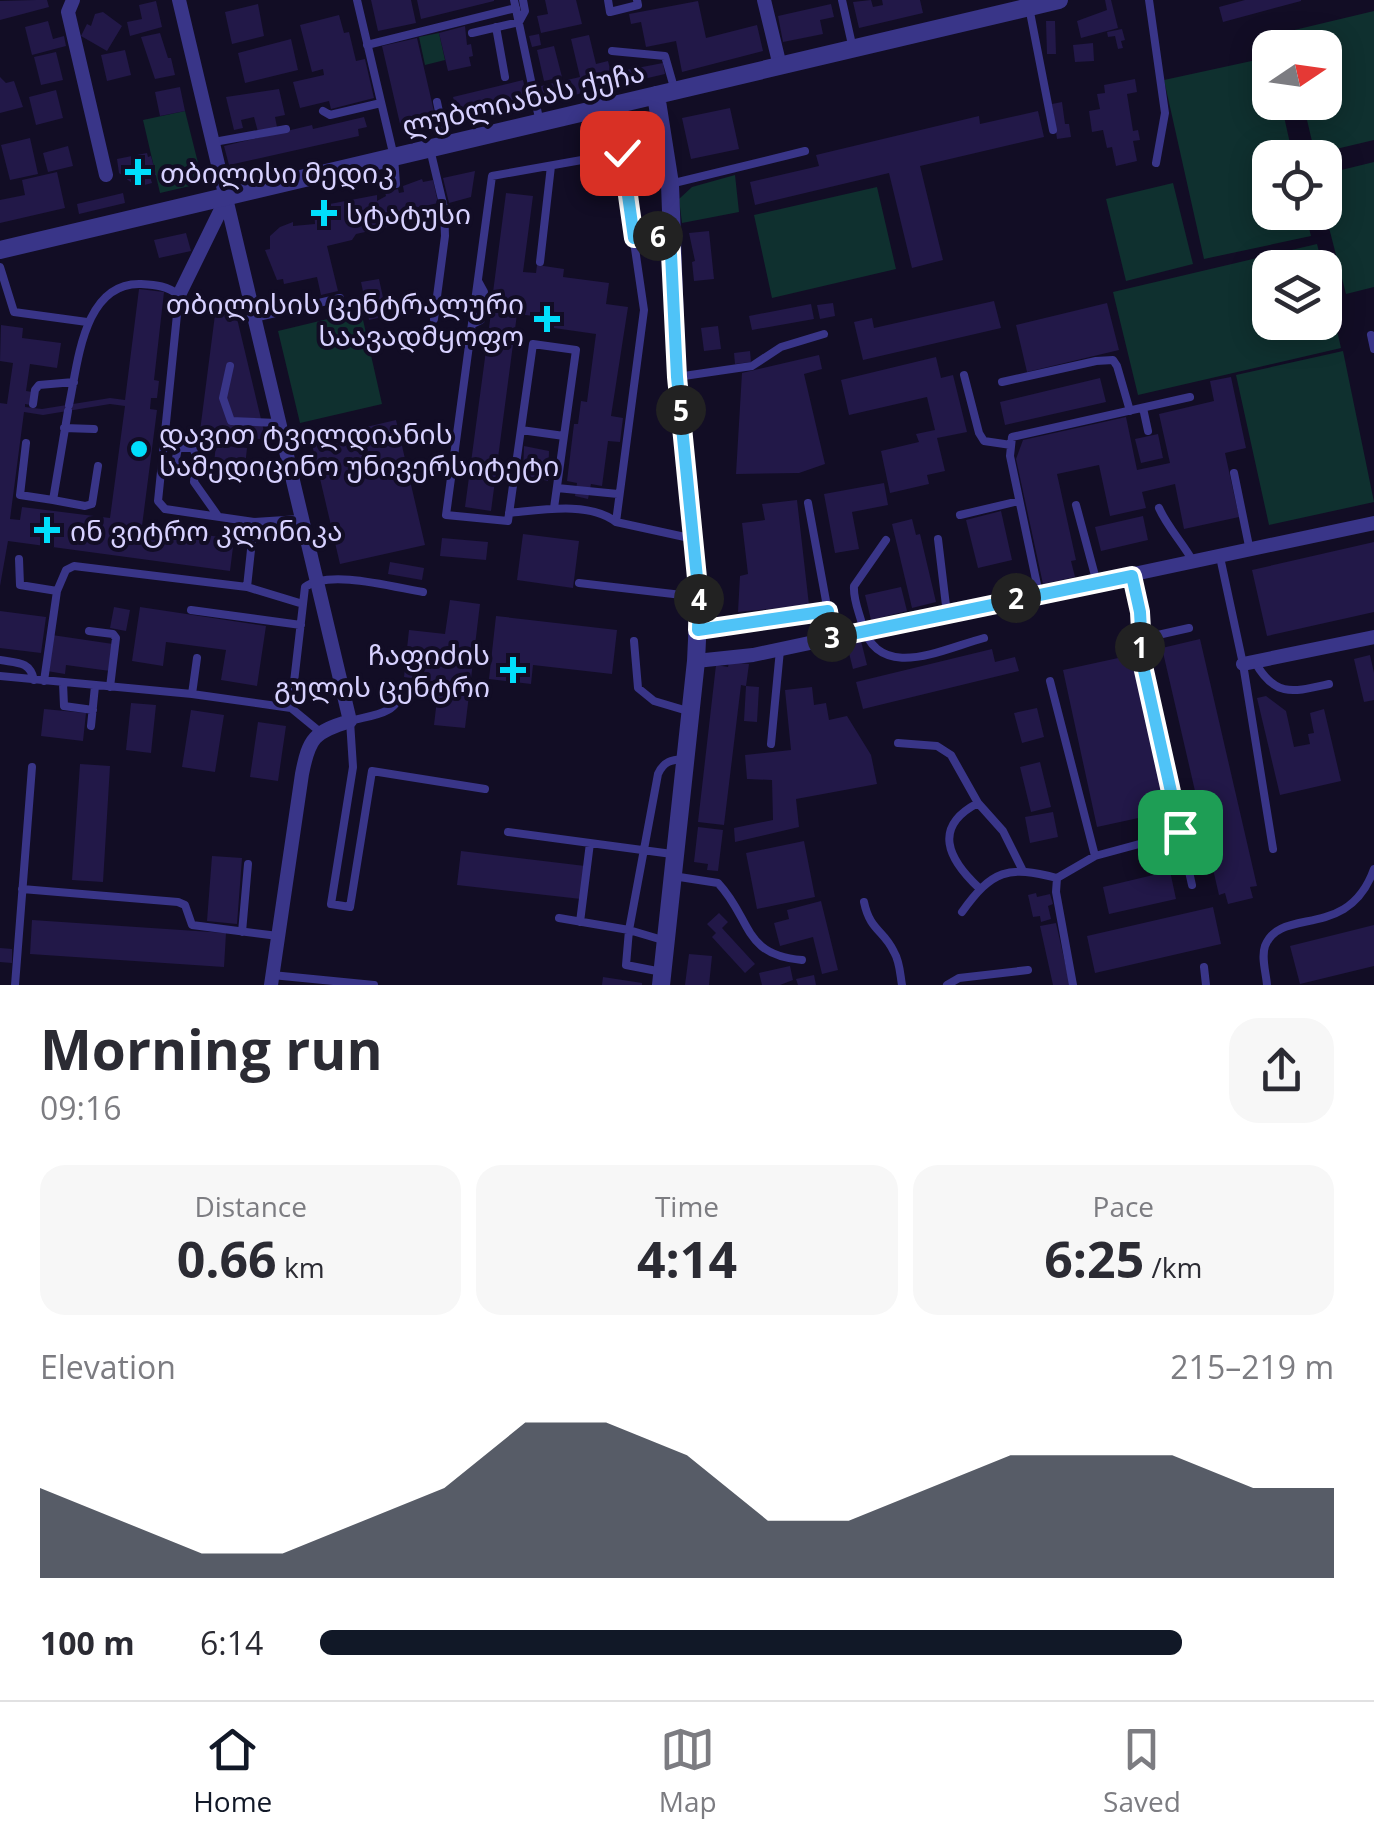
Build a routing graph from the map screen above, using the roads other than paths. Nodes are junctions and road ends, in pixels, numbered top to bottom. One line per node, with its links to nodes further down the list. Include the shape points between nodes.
1 (72, 0): 35 (street, via 71,28)
2 (179, 0): 29 (street)
3 (357, 0): 16 (lane)
4 (523, 0): 13 (lane, via 526,11)
5 (608, 0): 6 (lane, via 610,12)
6 (637, 0)
7 (764, 0): 19 (street)
8 (842, 0): 17 (lane)
9 (1060, 0): 12 (street, ლუბლიანას ქუჩა)
10 (1149, 0): 33 (lane, via 1165,113)
11 (515, 4): 13 (lane); 16 (lane)
12 (1029, 7): 17 (street, ლუბლიანას ქუჩა); 28 (lane)
13 (518, 22): 14 (lane); 26 (lane)
14 (496, 27): 15 (lane); 20 (lane)
15 (472, 32)
16 (367, 44): 24 (lane)
17 (853, 49): 19 (street, ლუბლიანას ქუჩა)
18 (612, 51): 21 (lane, via 665,56)
19 (780, 66): 21 (street, ლუბლიანას ქუჩა)
20 (504, 77)
21 (676, 91): 22 (street, ლუბლიანას ქუჩა)
22 (656, 95): 26 (street, ლუბლიანას ქუჩა); 37 (street)
23 (436, 102): 30 (lane)
24 (381, 103): 25 (lane); 32 (lane)
25 (323, 111)
26 (540, 122): 30 (street, ლუბლიანას ქუჩა)
27 (286, 129): 29 (lane)
28 (1054, 130)
29 (214, 142): 38 (street)
30 (438, 147): 32 (street, ლუბლიანას ქუჩა); 49 (lane, via 446,236)
31 (805, 151): 37 (lane)
32 (394, 157): 36 (lane); 38 (street, ლუბლიანას ქუჩა)
33 (1156, 162)
34 (551, 166): 40 (lane, via 622,153); 42 (lane); 82 (lane, via 492,176 446,514 508,521)
35 (106, 175)
36 (396, 184)
37 (670, 184): 39 (street)
38 (227, 196): 41 (street, ლუბლიანას ქუჩა); 44 (street); 48 (street)
39 (670, 233): 40 (lane); 56 (street)
40 (634, 238): 75 (lane, via 644,310)
41 (0, 250)
42 (540, 262)
43 (0, 267): 47 (lane)
44 (179, 296): 50 (lane, via 167,286 135,284 111,293); 72 (lane)
45 (340, 298): 48 (lane)
46 (0, 310): 47 (lane)
47 (14, 312): 50 (lane)
48 (254, 318): 63 (street)
49 (434, 319)
50 (88, 322): 57 (lane)
51 (824, 334): 56 (lane, via 781,347 752,366)
52 (1370, 335): 53 (lane)
53 (1374, 348)
54 (230, 366): 63 (lane, via 223,398 230,421)
55 (964, 374): 70 (lane, via 978,433)
56 (677, 377): 89 (street)
57 (74, 382): 60 (lane, via 39,385); 64 (lane)
58 (1002, 382): 62 (lane, via 1113,360)
59 (1190, 397): 61 (lane)
60 (33, 404)
61 (1143, 408): 62 (lane); 67 (lane)
62 (1130, 411): 70 (lane, via 1012,438)
63 (277, 424): 85 (street)
64 (64, 428): 65 (lane); 76 (lane)
65 (94, 429)
66 (520, 430): 68 (lane); 68 (lane, via 533,344 576,350); 82 (lane)
67 (1148, 431)
68 (564, 436): 74 (lane)
69 (26, 443): 76 (lane, via 20,495)
70 (1011, 446): 77 (lane)
71 (98, 466): 76 (lane, via 92,504)
72 (161, 471): 84 (lane, via 162,507); 84 (lane, via 174,469 178,448 193,448 194,482)
73 (1234, 472): 92 (lane)
74 (557, 488): 75 (lane); 80 (lane)
75 (618, 494): 87 (lane)
76 (53, 500)
77 (1019, 500): 83 (lane); 103 (lane)
78 (808, 504): 107 (lane)
79 (1076, 506): 98 (lane)
80 (554, 508): 82 (lane); 87 (lane, via 605,514)
81 (1158, 508): 95 (lane)
82 (509, 513)
83 (960, 515)
84 (218, 516): 86 (lane)
85 (300, 519): 86 (lane); 97 (street)
86 (254, 522): 100 (lane)
87 (616, 522): 89 (lane)
88 (1374, 523): 92 (street)
89 (694, 538): 104 (street)
90 (938, 539): 108 (lane)
91 (886, 540): 113 (lane, via 854,586)
92 (1250, 550): 93 (street)
93 (1220, 557): 95 (street); 123 (lane)
94 (19, 558): 101 (lane, via 20,584)
95 (1194, 562): 96 (street)
96 (1132, 576): 98 (street); 117 (lane)
97 (314, 580): 102 (lane); 105 (lane); 136 (street)
98 (1097, 582): 103 (street)
99 (579, 583): 104 (lane)
100 (247, 587): 101 (lane, via 74,566); 105 (lane)
101 (57, 591): 125 (lane)
102 (422, 592)
103 (1039, 594): 108 (street)
104 (699, 598): 111 (street)
105 (304, 604): 109 (lane)
106 (191, 610): 109 (lane)
107 (828, 611): 111 (lane); 115 (lane)
108 (947, 614): 113 (street)
109 (301, 625): 133 (lane)
110 (1189, 628): 117 (lane)
111 (698, 630): 122 (street)
112 (90, 631): 130 (lane, via 116,638)
113 (864, 632): 115 (street); 116 (lane, via 876,652 898,658)
114 (1374, 637): 123 (street)
115 (832, 638): 119 (street)
116 (984, 638)
117 (1140, 639): 148 (lane)
118 (634, 641): 135 (lane, via 638,688 654,701)
119 (780, 650): 122 (street); 140 (lane)
120 (197, 658): 132 (lane)
121 (0, 660): 125 (lane, via 25,664)
122 (696, 661): 135 (street)
123 (1249, 663): 128 (lane, via 1280,689); 150 (lane)
124 (0, 676): 125 (lane)
125 (39, 680): 127 (lane)
126 (1050, 680): 153 (lane)
127 (64, 683): 129 (lane); 134 (lane, via 64,706)
128 (1330, 684)
129 (95, 686): 130 (lane); 134 (lane)
130 (110, 687): 132 (lane)
131 (400, 690): 136 (lane, via 392,709)
132 (192, 694): 133 (lane)
133 (291, 708): 138 (lane)
134 (93, 710): 137 (lane)
135 (691, 712): 141 (street)
136 (350, 721): 138 (street); 143 (lane)
137 (92, 726)
138 (319, 731): 168 (street, via 304,759)
139 (898, 743): 146 (lane, via 937,746 951,755)
140 (771, 744)
141 (686, 759): 151 (lane, via 662,766); 152 (street)
142 (32, 766): 161 (lane)
143 (353, 767): 144 (lane); 144 (lane, via 330,904 350,907)
144 (372, 770): 145 (lane)
145 (484, 789)
146 (978, 803): 155 (lane, via 1003,830); 160 (lane, via 960,812 949,850)
147 (508, 832): 149 (lane)
148 (1180, 832): 153 (lane); 159 (lane)
149 (590, 843): 151 (lane); 165 (lane)
150 (1273, 849)
151 (644, 850): 152 (lane); 166 (lane)
152 (675, 854): 157 (street)
153 (1094, 856): 158 (lane)
154 (248, 864): 167 (lane)
155 (1022, 869): 158 (lane); 160 (lane)
156 (1374, 869): 181 (lane, via 1346,910 1272,934 1264,948)
157 (673, 876): 169 (street); 170 (lane, via 718,882 763,950)
158 (1057, 878): 179 (lane)
159 (1192, 885)
160 (979, 888): 163 (lane)
161 (22, 890): 167 (lane, via 178,902 192,925); 175 (lane)
162 (864, 902): 177 (lane, via 876,932 896,955)
163 (962, 912)
164 (559, 918): 165 (lane)
165 (580, 922): 166 (lane)
166 (629, 930): 169 (lane); 173 (lane, via 626,965)
167 (242, 932): 168 (lane)
168 (278, 936): 174 (street)
169 (666, 940): 173 (street)
170 (802, 960)
171 (1204, 967): 180 (lane)
172 (1028, 970): 178 (lane)
173 (662, 978)
174 (272, 980): 176 (lane)
175 (15, 985)
176 (374, 985)
177 (902, 985)
178 (947, 985)
179 (1074, 985)
180 (1206, 985)
181 (1267, 985)

